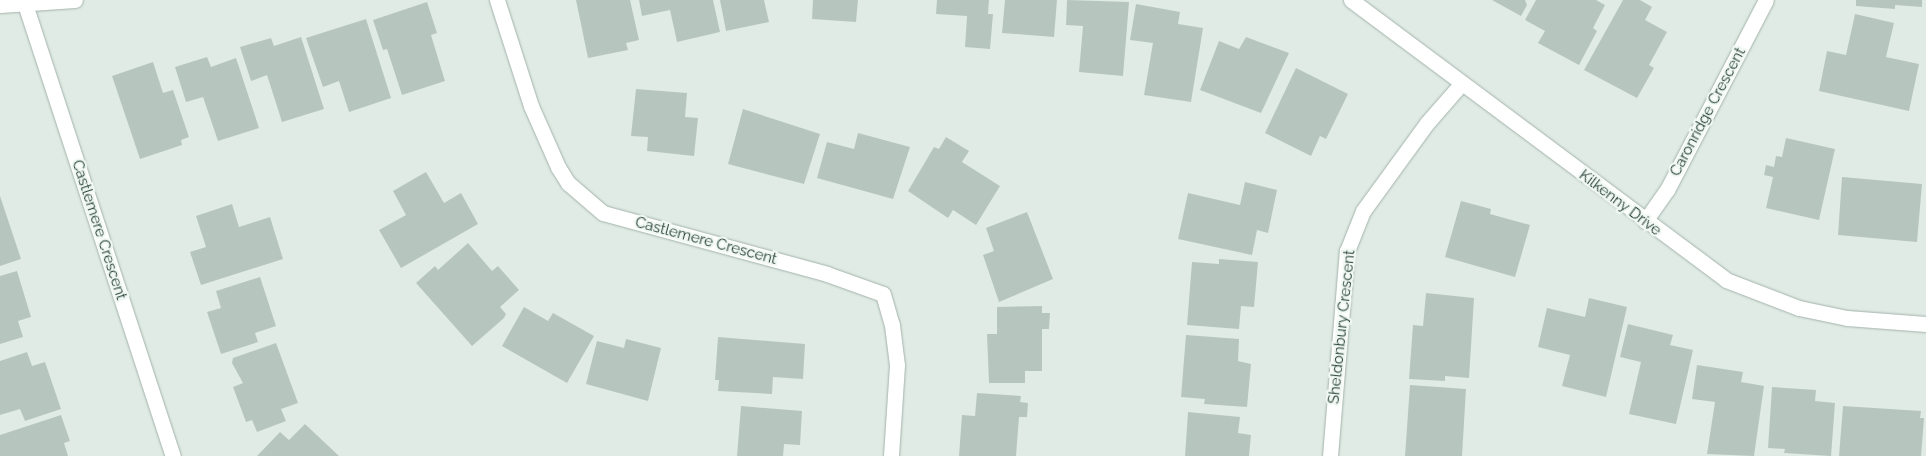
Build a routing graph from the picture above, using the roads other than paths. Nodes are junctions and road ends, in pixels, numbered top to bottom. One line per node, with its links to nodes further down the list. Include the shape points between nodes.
1 (75, 0): 5 (street)
2 (497, 0): 11 (street, Castlemere Crescent, via 531,106 558,167 568,183 603,213 834,276 883,294 892,324 897,365)
3 (1350, 0): 7 (street, Kilkenny Drive)
4 (1766, 0): 8 (street, Caronridge Crescent, via 1667,190)
5 (25, 4): 6 (street); 10 (street, Castlemere Crescent)
6 (0, 5)
7 (1461, 84): 8 (street, Kilkenny Drive); 12 (street, Sheldonbury Crescent, via 1426,123 1363,211 1347,251)
8 (1645, 222): 9 (street, Kilkenny Drive, via 1726,280 1756,293 1799,308 1847,318)
9 (1926, 324)
10 (173, 456)
11 (891, 456)
12 (1330, 456)

